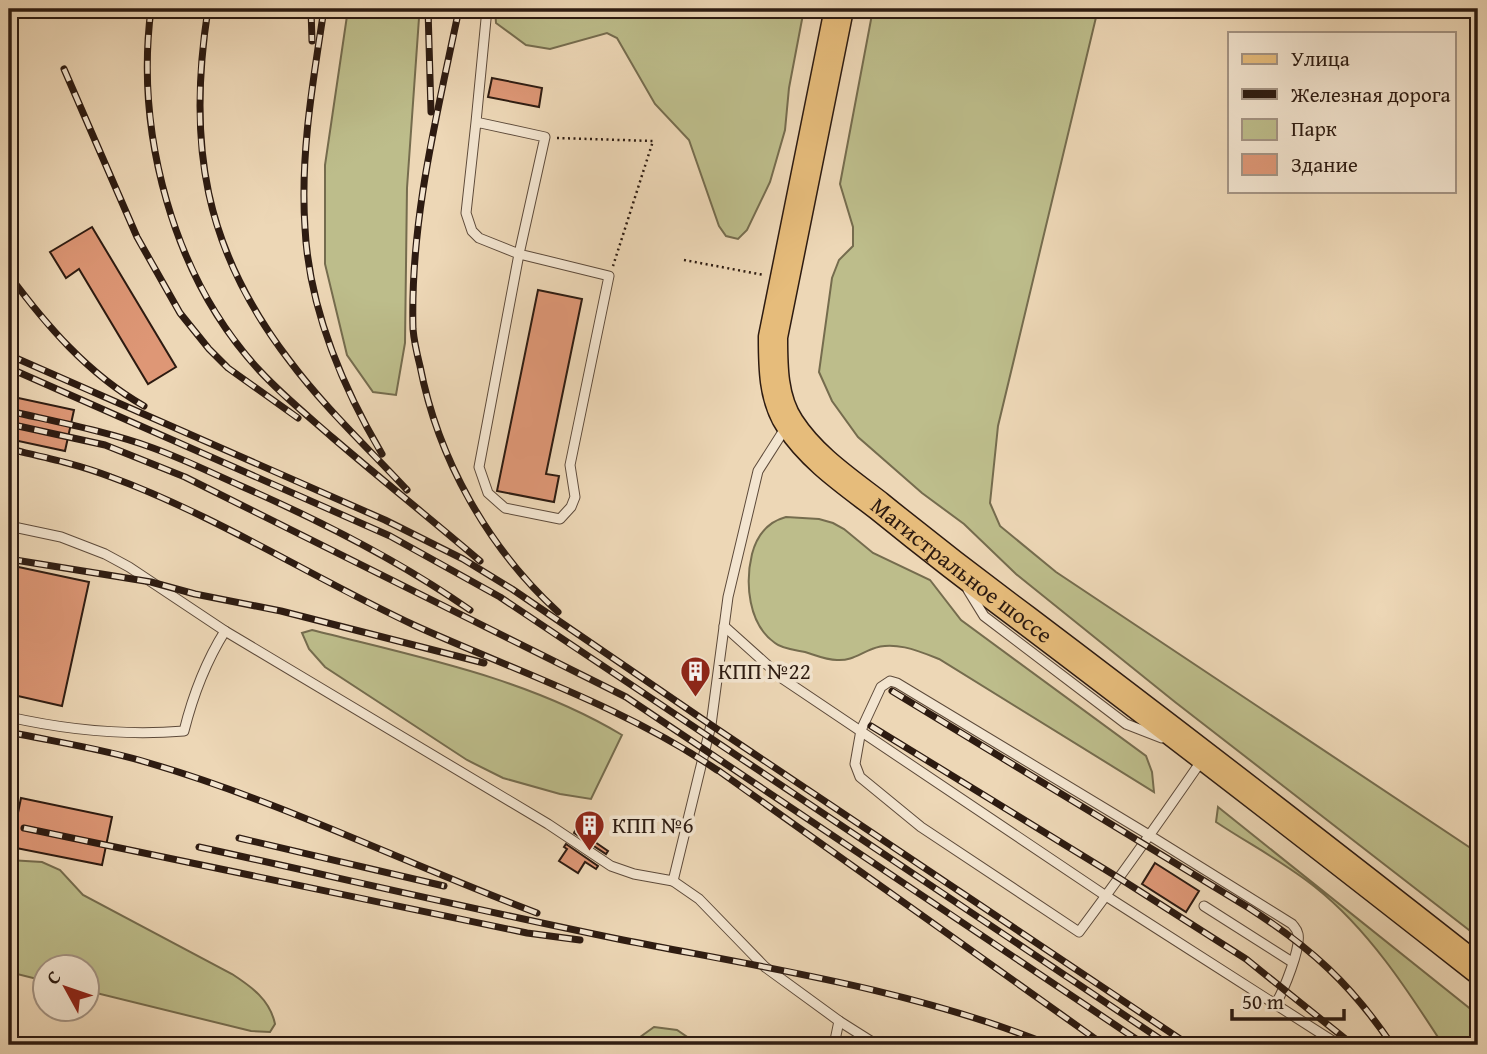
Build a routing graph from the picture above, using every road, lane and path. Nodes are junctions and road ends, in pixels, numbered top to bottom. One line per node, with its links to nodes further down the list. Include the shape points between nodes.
1 (487, 9): 3 (lane)
2 (839, 9): 8 (main road, Магистральное шоссе)
3 (476, 122): 4 (lane); 5 (lane, via 468,223 479,238)
4 (545, 137): 5 (lane); 7 (path, via 653,141)
5 (519, 254): 7 (lane); 7 (lane, via 479,467 488,493 505,508 560,519 571,507 575,497 570,465)
6 (684, 260): 8 (path)
7 (609, 276)
8 (785, 278): 9 (main road, Магистральное шоссе, via 773,368)
9 (789, 422): 11 (lane, via 758,471); 15 (main road, Магистральное шоссе, via 811,450 950,563)
10 (9, 526): 12 (lane, via 61,537 105,554)
11 (724, 626): 14 (lane, via 783,679); 17 (lane, via 711,726)
12 (225, 631): 13 (lane, via 210,654 184,731 87,731); 17 (lane, via 615,869)
13 (9, 718)
14 (861, 730): 16 (lane, via 881,687 890,681 897,683); 18 (lane); 18 (lane, via 855,764 860,777 965,857 1079,932)
15 (1206, 755): 16 (lane); 21 (main road, Магистральное шоссе)
16 (1149, 835): 18 (lane); 20 (lane, via 1292,924 1298,934)
17 (673, 881): 23 (lane, via 699,899 765,967)
18 (1106, 896): 22 (lane)
19 (1204, 906): 20 (lane)
20 (1292, 962): 22 (lane)
21 (1478, 969)
22 (1276, 1003): 26 (lane)
23 (839, 1021): 24 (lane); 25 (lane)
24 (834, 1045)
25 (877, 1045)
26 (1339, 1045)

